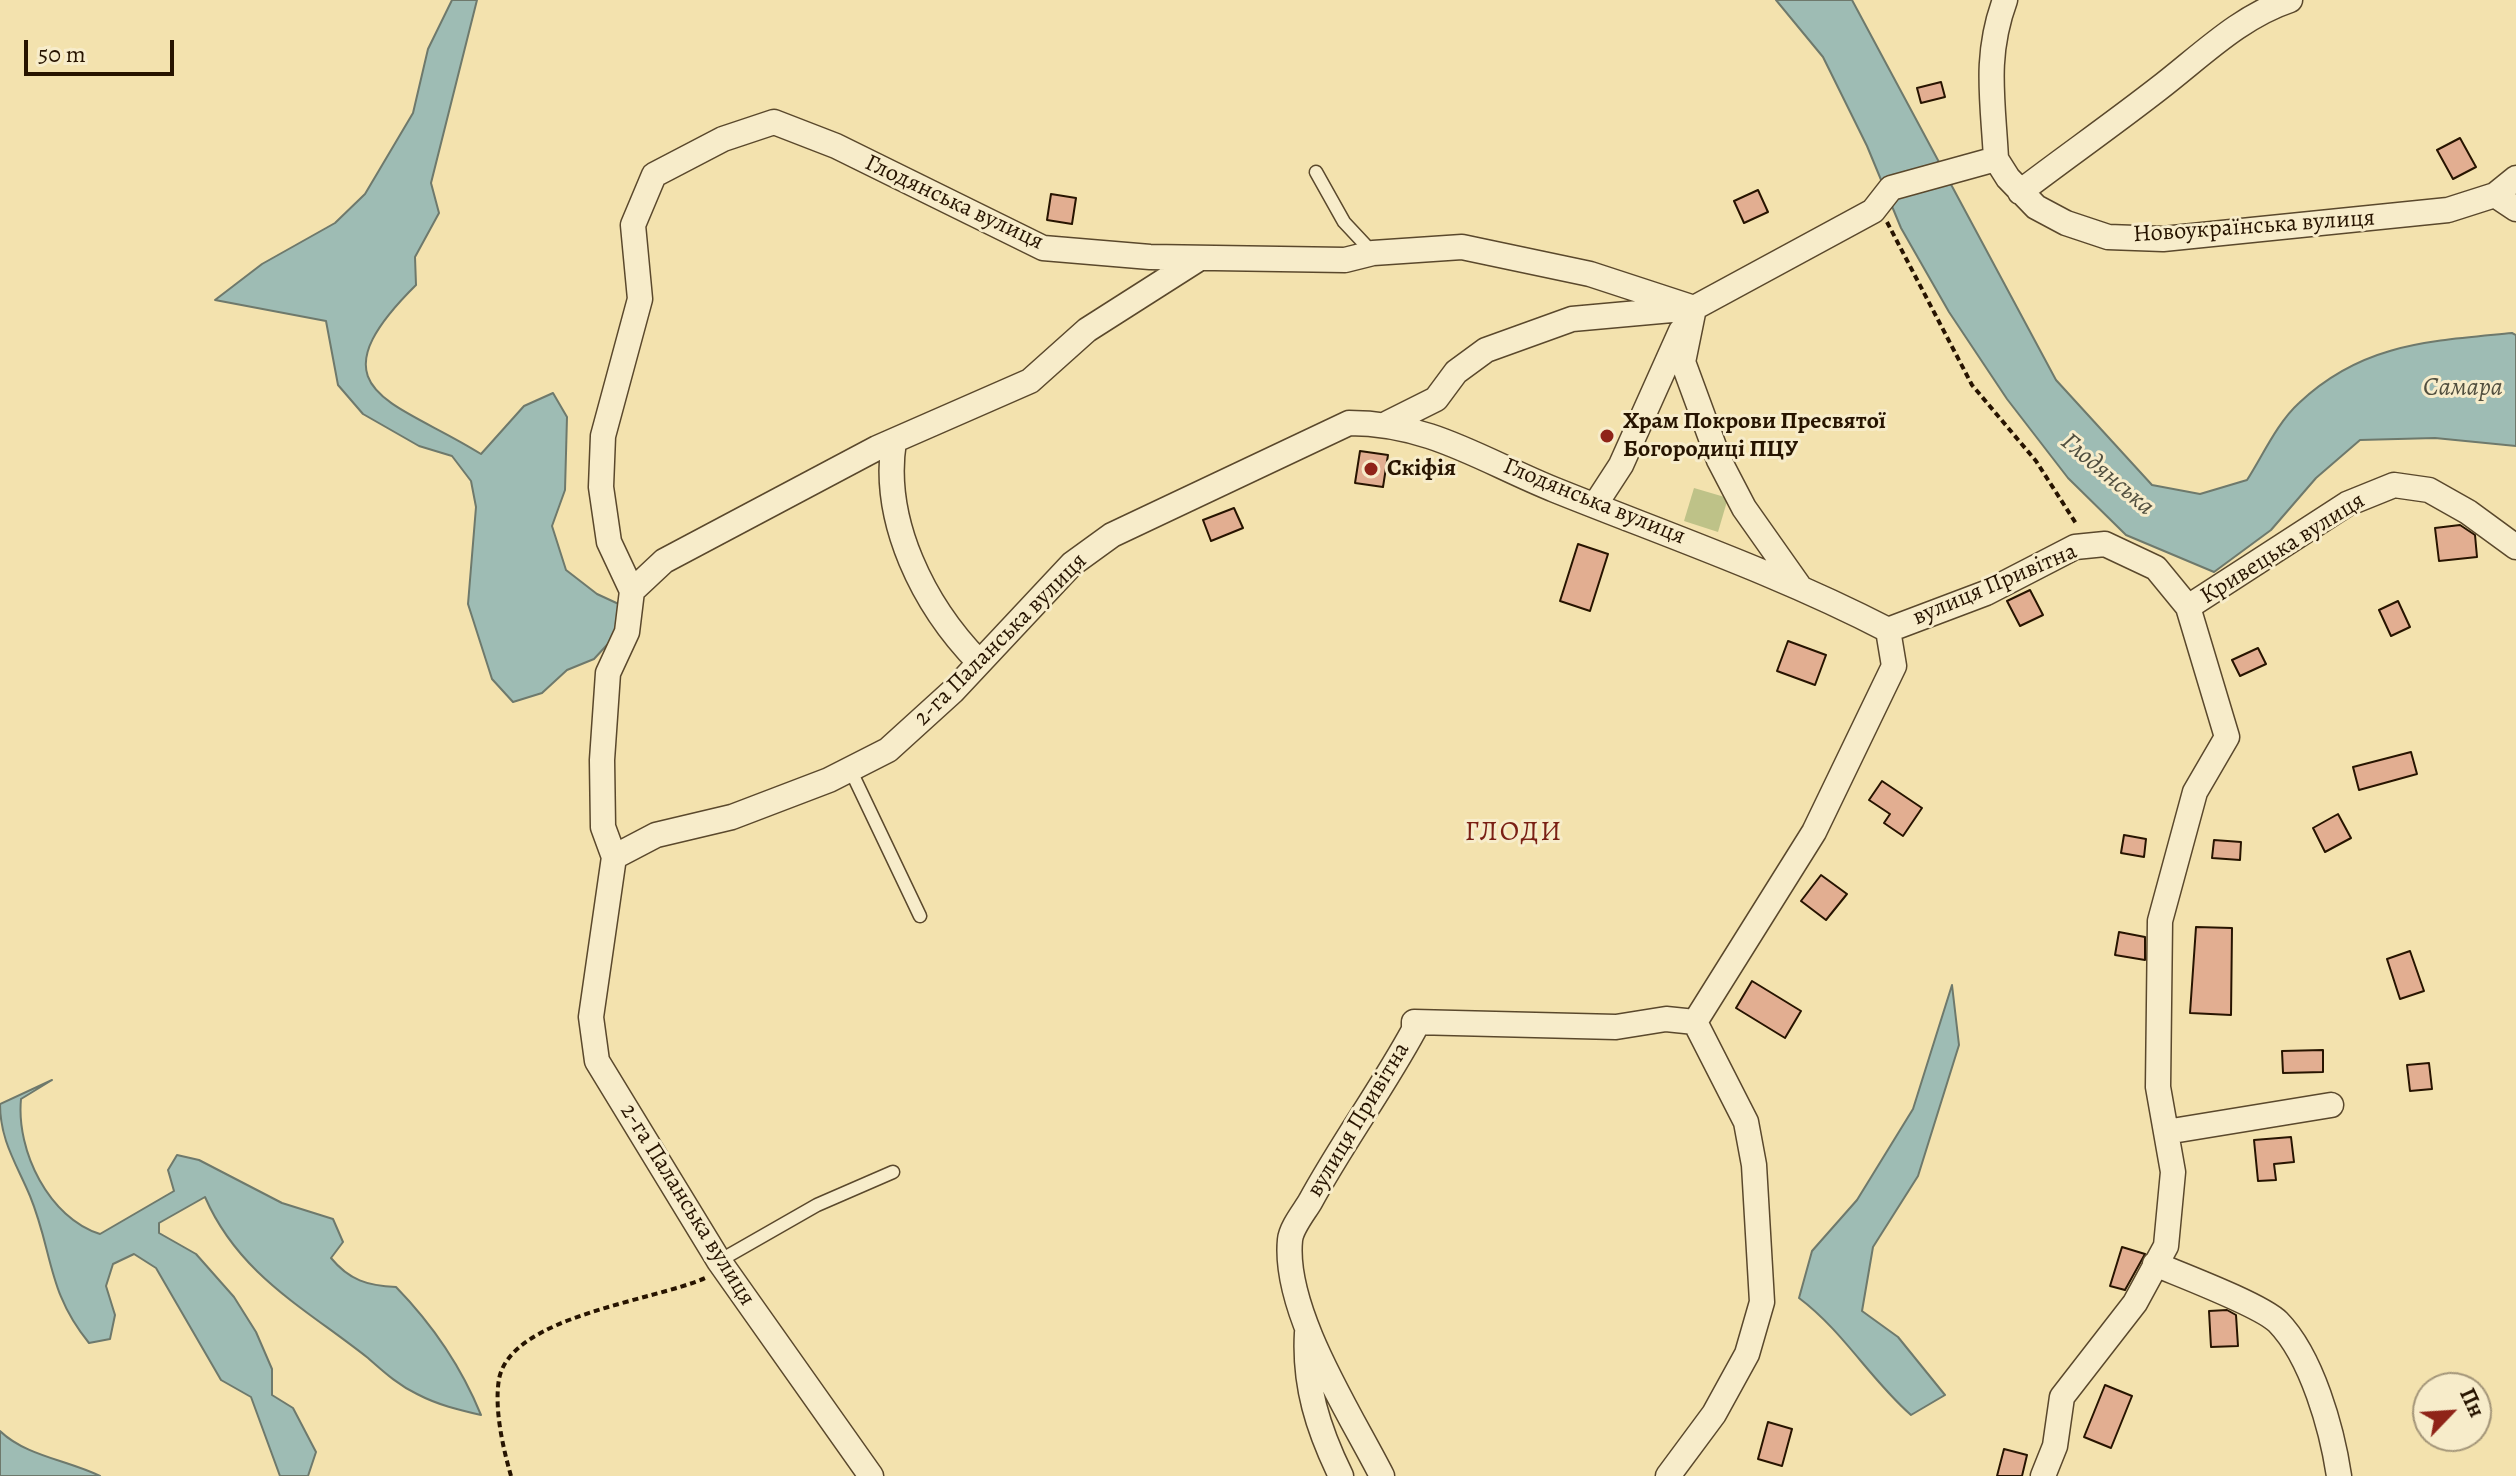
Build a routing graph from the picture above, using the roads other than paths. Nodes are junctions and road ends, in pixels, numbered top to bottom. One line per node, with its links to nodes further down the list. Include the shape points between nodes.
1 (2005, 0): 3 (street, via 1991,45)
2 (2290, 0): 6 (street, via 2222,36)
3 (1996, 159): 6 (street, Новоукраїнська вулиця); 11 (street, via 1891,188 1873,211)
4 (1316, 172): 9 (lane, via 1344,222)
5 (2516, 178): 7 (street, Новоукраїнська вулиця)
6 (2020, 192): 7 (street, Новоукраїнська вулиця, via 2066,223 2108,237 2163,239 2448,210)
7 (2495, 195): 8 (street)
8 (2516, 209)
9 (1373, 253): 10 (street, Глодянська вулиця, via 1345,260); 11 (street, Глодянська вулиця, via 1462,247 1590,274)
10 (1200, 258): 13 (street, via 1087,330 1030,381); 17 (street, Глодянська вулиця, via 1043,248 836,146 774,122 723,139 654,175 633,225 640,299 603,436 601,487 609,542)
11 (1694, 308): 12 (street, via 1572,319 1486,350 1456,372 1436,399); 14 (street, via 1668,353 1621,465); 16 (street, Глодянська вулиця, via 1683,362 1719,460 1744,508)
12 (1388, 423): 14 (street, Глодянська вулиця, via 1461,446); 20 (street, 2-га Паланська вулиця, via 1349,423 1112,535 1072,564)
13 (894, 441): 17 (street, via 664,561); 20 (street, via 889,469 912,567 951,633)
14 (1595, 505): 16 (street, Глодянська вулиця)
15 (2516, 547): 18 (street, Кривецька вулиця, via 2429,490 2394,485 2347,504)
16 (1799, 586): 19 (street, Глодянська вулиця)
17 (632, 591): 22 (street, 2-га Паланська вулиця, via 627,632 608,673 603,827)
18 (2188, 607): 19 (street, вулиця Привітна, via 2156,568 2105,544 2075,547 1986,593); 26 (street, Кривецька вулиця, via 2227,737 2195,792 2160,921 2158,1087)
19 (1888, 630): 24 (street, вулиця Привітна, via 1894,666 1814,832)
20 (979, 662): 21 (street, 2-га Паланська вулиця, via 888,750)
21 (850, 769): 22 (street, 2-га Паланська вулиця, via 732,817 656,835); 23 (lane)
22 (614, 857): 28 (street, 2-га Паланська вулиця, via 591,1017 597,1061)
23 (920, 916)
24 (1695, 1022): 30 (street, вулиця Привітна, via 1666,1019 1616,1027 1414,1022 1386,1081 1290,1238); 34 (street, via 1746,1122 1754,1165 1762,1302 1747,1354 1714,1414)
25 (2331, 1105): 26 (street)
26 (2166, 1132): 29 (street, Кривецька вулиця, via 2173,1172 2166,1246)
27 (893, 1172): 28 (lane, via 817,1205)
28 (719, 1261): 31 (street, 2-га Паланська вулиця)
29 (2155, 1264): 35 (street, Кривецька вулиця, via 2135,1303 2062,1397 2055,1446); 36 (street, via 2277,1321 2319,1395 2333,1435)
30 (1307, 1331): 32 (street, via 1311,1402); 33 (street, вулиця Привітна)
31 (871, 1476)
32 (1341, 1476)
33 (1382, 1476)
34 (1668, 1476)
35 (2043, 1476)
36 (2339, 1476)

